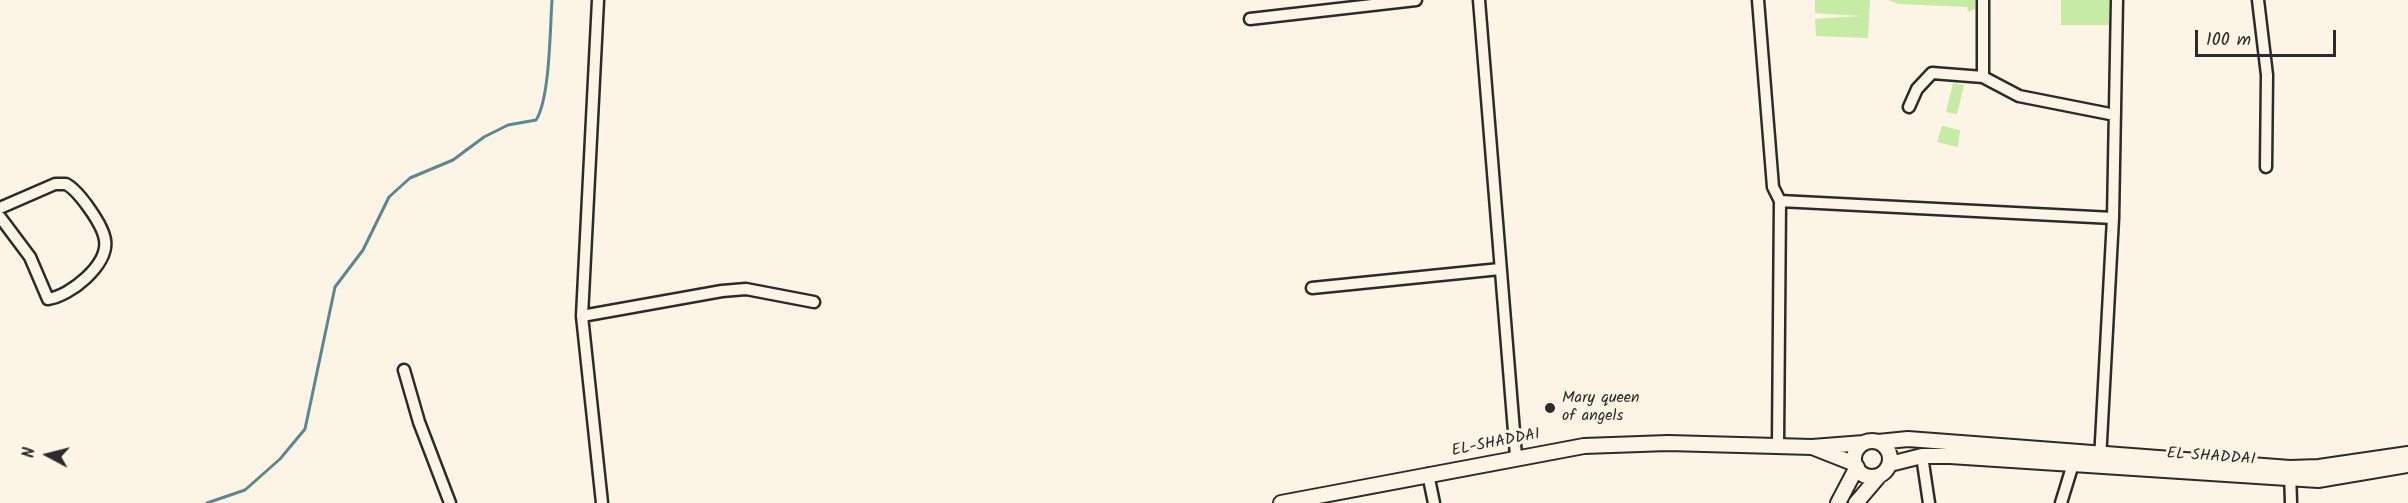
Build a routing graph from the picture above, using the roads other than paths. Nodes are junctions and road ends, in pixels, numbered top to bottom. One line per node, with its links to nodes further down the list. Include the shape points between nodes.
1 (598, 0): 20 (street)
2 (1416, 0): 8 (street)
3 (1479, 0): 17 (street)
4 (1758, 0): 13 (street, via 1773,187)
5 (1983, 0): 9 (street)
6 (2117, 0): 11 (street)
7 (2258, 0): 12 (street, via 2267,75)
8 (1250, 18)
9 (1983, 77): 10 (street, via 1932,73 1917,89); 11 (street, via 2030,99)
10 (1909, 107)
11 (2115, 115): 16 (street)
12 (2266, 167)
13 (1780, 201): 16 (street); 23 (street)
14 (0, 208): 15 (street, via 56,184 66,184 98,220 105,247 84,281 48,299 30,257)
15 (0, 217)
16 (2113, 218): 28 (street)
17 (1500, 269): 18 (street); 26 (street)
18 (1312, 288)
19 (814, 302): 20 (street, via 746,289)
20 (582, 316): 37 (street)
21 (404, 370): 36 (street)
22 (1871, 443): 24 (street, EL-SHADDAI); 28 (street, EL-SHADDAI, via 1908,439); 29 (street, via 1889,453); 32 (street, via 1856,452)
23 (1778, 444): 24 (street, EL-SHADDAI); 26 (street, EL-SHADDAI, via 1584,446)
24 (1812, 447): 32 (street)
25 (2408, 454): 34 (street)
26 (1516, 456): 33 (street, EL-SHADDAI)
27 (1922, 456): 29 (street); 30 (street); 42 (street)
28 (2100, 460): 30 (street); 34 (street)
29 (1890, 464): 35 (street)
30 (2073, 464): 43 (street)
31 (2408, 465): 34 (street, via 2338,478)
32 (1856, 466): 35 (street, via 1869,477); 40 (street)
33 (1428, 474): 38 (street, EL-SHADDAI); 39 (street)
34 (2290, 474): 44 (street)
35 (1879, 476): 41 (street)
36 (450, 503)
37 (602, 503)
38 (1281, 503)
39 (1434, 503)
40 (1838, 503)
41 (1856, 503)
42 (1929, 503)
43 (2061, 503)
44 (2291, 503)

